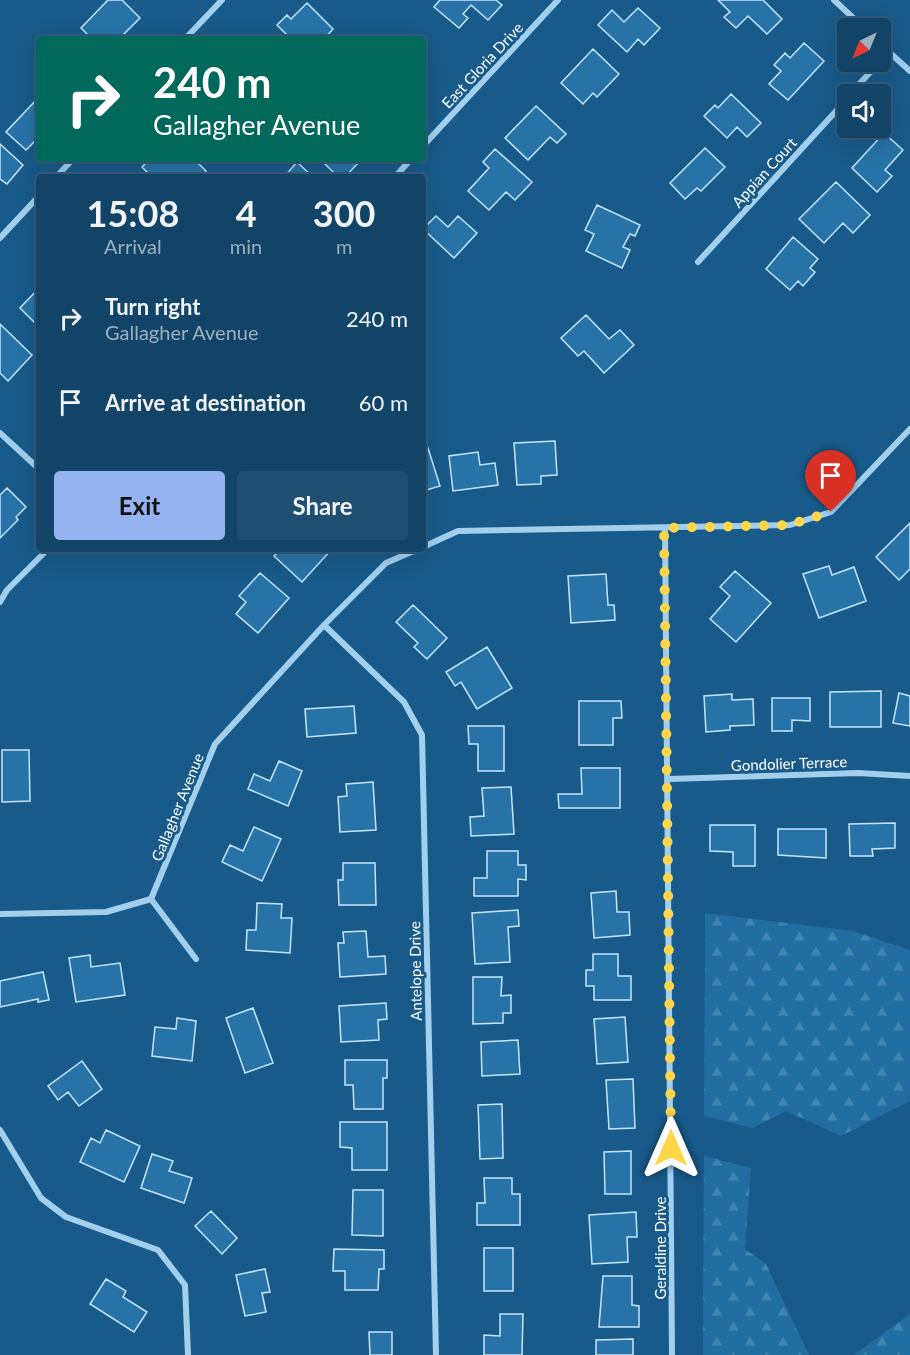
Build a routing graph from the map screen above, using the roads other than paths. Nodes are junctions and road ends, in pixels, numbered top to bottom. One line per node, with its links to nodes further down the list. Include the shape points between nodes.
1 (222, 0): 5 (street)
2 (558, 0): 11 (street, East Gloria Drive)
3 (834, 0): 4 (street)
4 (853, 18)
5 (188, 36)
6 (891, 54): 7 (street)
7 (910, 71)
8 (871, 72): 9 (street, Appian Court)
9 (860, 84)
10 (837, 109): 18 (street, Appian Court)
11 (426, 143)
12 (70, 162): 14 (street)
13 (408, 162): 15 (street)
14 (59, 174)
15 (398, 174)
16 (36, 199): 17 (street)
17 (0, 238)
18 (698, 262)
19 (910, 429): 22 (street, via 831,512 789,525)
20 (0, 433): 21 (street)
21 (36, 466)
22 (664, 528): 23 (street, via 458,531); 29 (street, Geraldine Drive)
23 (426, 546)
24 (45, 552): 26 (street)
25 (411, 552): 27 (street, Gallagher Avenue, via 386,563)
26 (0, 602)
27 (324, 625): 30 (street, Gallagher Avenue, via 215,744); 35 (street, Antelope Drive, via 404,702 422,735)
28 (910, 776): 29 (street, Gondolier Terrace, via 858,773)
29 (669, 778): 36 (street, Geraldine Drive)
30 (151, 899): 31 (street, via 106,912); 32 (street)
31 (0, 914)
32 (196, 958)
33 (0, 1130): 34 (street, via 41,1198 66,1217 158,1250 185,1285)
34 (188, 1355)
35 (436, 1355)
36 (672, 1355)

